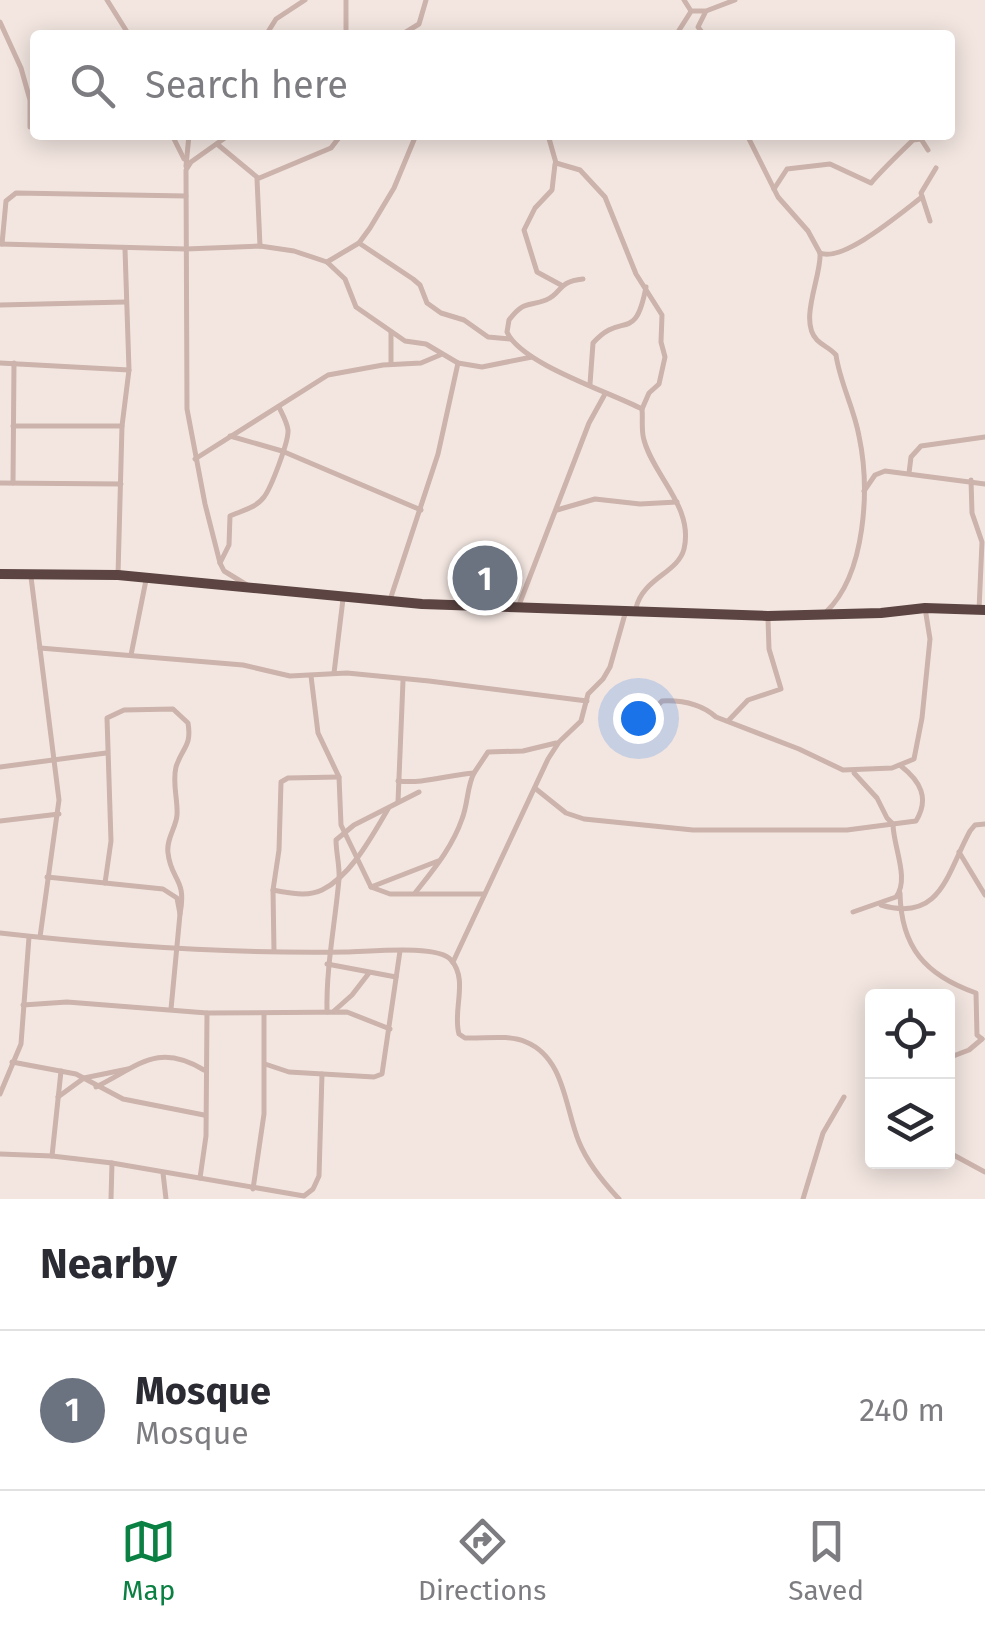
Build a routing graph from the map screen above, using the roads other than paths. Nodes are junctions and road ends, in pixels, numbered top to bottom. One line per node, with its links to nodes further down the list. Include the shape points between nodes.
1 (107, 0): 11 (street)
2 (305, 0): 12 (street)
3 (346, 0): 13 (street)
4 (426, 0): 10 (street)
5 (684, 0): 8 (street)
6 (735, 0): 7 (street)
7 (706, 10): 8 (street); 17 (street)
8 (691, 12): 16 (street)
9 (0, 22): 18 (street, via 21,68)
10 (420, 22): 14 (street); 15 (street)
11 (126, 30)
12 (269, 30)
13 (346, 30)
14 (408, 30)
15 (421, 30)
16 (679, 30)
17 (701, 30)
18 (30, 128)
19 (174, 140): 31 (street)
20 (188, 140): 31 (street)
21 (222, 140): 28 (street)
22 (337, 140): 33 (street)
23 (414, 140): 38 (street, via 394,188)
24 (549, 140): 30 (street)
25 (749, 140): 34 (street)
26 (913, 140): 34 (street, via 871,183 828,164 788,169)
27 (922, 140): 29 (street)
28 (216, 144): 31 (street); 33 (street)
29 (928, 150)
30 (556, 162): 46 (street, via 550,194 524,230 538,272); 47 (street, via 580,170 605,197)
31 (186, 164): 35 (street)
32 (936, 168): 36 (street)
33 (258, 178): 40 (street)
34 (774, 189): 43 (street)
35 (188, 196): 39 (street, via 16,193 6,202); 42 (street)
36 (922, 197): 37 (street); 43 (street, via 850,248)
37 (930, 221)
38 (359, 242): 44 (street); 51 (street, via 420,285 427,303 441,313 488,337)
39 (1, 244): 41 (street)
40 (260, 246): 42 (street); 44 (street)
41 (125, 249): 42 (street); 48 (street)
42 (186, 249): 68 (street, via 187,409)
43 (820, 253): 75 (street, via 812,326 816,339 836,355 859,436)
44 (327, 262): 50 (street, via 345,279 356,307)
45 (582, 279): 46 (street)
46 (561, 284): 51 (street, via 548,298 515,312)
47 (646, 287): 59 (street, via 634,322 604,332 593,344); 62 (street, via 663,318 665,358 659,384)
48 (126, 302): 49 (street); 58 (street)
49 (0, 304)
50 (391, 332): 52 (street); 57 (street)
51 (510, 339): 53 (street)
52 (440, 355): 56 (street); 57 (street)
53 (532, 357): 56 (street, via 482,367); 59 (street)
54 (0, 363): 55 (street)
55 (14, 363): 58 (street); 63 (street)
56 (458, 363): 77 (street)
57 (391, 364): 61 (street, via 336,372)
58 (128, 370): 64 (street)
59 (590, 385): 60 (street)
60 (605, 394): 62 (street); 78 (street)
61 (279, 408): 65 (street); 67 (street, via 288,427)
62 (642, 409): 76 (street, via 644,440)
63 (13, 426): 64 (street); 72 (street)
64 (122, 426): 73 (street)
65 (230, 436): 67 (street); 68 (street)
66 (985, 437): 69 (street, via 920,446)
67 (282, 451): 77 (street); 79 (street, via 266,494 230,516)
68 (196, 459): 79 (street)
69 (909, 474): 70 (street); 75 (street, via 880,472)
70 (971, 480): 74 (street); 89 (street, via 982,542)
71 (0, 483): 72 (street)
72 (13, 483): 73 (street)
73 (121, 484): 82 (street)
74 (985, 484)
75 (862, 494): 91 (street, via 853,572 843,596)
76 (677, 502): 78 (street, via 594,499); 90 (street, via 683,553 643,590)
77 (421, 510): 86 (street)
78 (557, 510): 87 (street)
79 (220, 563): 84 (street)
80 (0, 574): 81 (highway)
81 (31, 574): 82 (highway); 93 (street)
82 (118, 575): 83 (highway)
83 (146, 577): 84 (highway); 94 (street)
84 (254, 590): 85 (highway)
85 (343, 599): 86 (highway); 95 (street)
86 (389, 602): 87 (highway)
87 (518, 608): 90 (highway)
88 (925, 608): 89 (highway); 91 (highway); 103 (street, via 930,639)
89 (982, 610)
90 (631, 611): 92 (highway); 98 (street, via 610,667)
91 (824, 614): 92 (highway)
92 (768, 616): 100 (street, via 769,650 781,688 745,702)
93 (40, 648): 94 (street); 104 (street)
94 (132, 656): 96 (street)
95 (334, 673): 96 (street); 97 (street)
96 (311, 675): 109 (street, via 318,734)
97 (404, 679): 98 (street); 110 (street)
98 (587, 702): 101 (street, via 581,721)
99 (656, 707): 100 (street, via 662,701 694,704)
100 (728, 721): 107 (street)
101 (559, 742): 108 (street, via 493,750); 112 (street)
102 (106, 753): 104 (street); 127 (street); 137 (street, via 106,722 114,712 167,707 188,723 188,748 175,773 177,814 168,850 183,889)
103 (914, 759): 105 (street); 111 (street)
104 (54, 760): 106 (street); 116 (street)
105 (901, 766): 107 (street); 111 (street)
106 (0, 767)
107 (854, 772): 118 (street)
108 (474, 773): 110 (street); 122 (street, via 462,820)
109 (339, 777): 120 (street); 129 (street, via 281,782)
110 (398, 781): 114 (street)
111 (918, 781): 118 (street, via 919,817)
112 (536, 789): 118 (street, via 584,819 693,830 806,832); 131 (street)
113 (419, 792): 114 (street)
114 (398, 802): 115 (street)
115 (390, 806): 120 (street); 123 (street)
116 (59, 814): 117 (street); 126 (street)
117 (0, 821)
118 (893, 824): 130 (street)
119 (985, 824): 121 (street, via 974,825)
120 (343, 832): 123 (street); 124 (street, via 336,844)
121 (958, 852): 133 (street); 135 (street, via 936,896)
122 (442, 858): 128 (street); 132 (street)
123 (357, 860): 124 (street); 125 (street)
124 (342, 874): 125 (street); 129 (street, via 313,893); 144 (street)
125 (363, 875): 128 (street)
126 (47, 877): 127 (street); 140 (street)
127 (106, 883): 137 (street, via 163,889 177,898)
128 (372, 887): 132 (street)
129 (274, 890): 142 (street)
130 (900, 892): 134 (street); 135 (street)
131 (482, 894): 132 (street); 145 (street)
132 (414, 895)
133 (985, 895)
134 (880, 904): 135 (street); 136 (street)
135 (900, 911): 155 (street, via 917,956 954,986 976,993 977,1035)
136 (852, 912)
137 (180, 914): 141 (street)
138 (0, 933): 139 (street)
139 (29, 936): 140 (street); 149 (street)
140 (40, 938): 141 (street)
141 (175, 948): 142 (street); 150 (street)
142 (274, 951): 144 (street)
143 (400, 951): 144 (street); 145 (street, via 439,953); 148 (street)
144 (329, 952): 146 (street)
145 (453, 962): 181 (street, via 459,1034 515,1038 540,1051 561,1085 578,1142)
146 (327, 964): 147 (street); 151 (street)
147 (368, 974): 148 (street); 151 (street)
148 (396, 978): 154 (street)
149 (23, 1005): 150 (street); 157 (street, via 21,1044)
150 (171, 1008): 152 (street)
151 (330, 1012): 153 (street); 154 (street, via 362,1015)
152 (207, 1013): 153 (street); 161 (street)
153 (264, 1014): 158 (street)
154 (390, 1029): 162 (street, via 382,1074)
155 (984, 1039): 156 (street)
156 (955, 1055)
157 (12, 1062): 160 (street); 165 (street)
158 (265, 1064): 162 (street); 176 (street)
159 (130, 1068): 161 (street, via 165,1055); 163 (street); 164 (street)
160 (61, 1070): 163 (street); 166 (street)
161 (204, 1070): 168 (street)
162 (322, 1074): 177 (street)
163 (84, 1078): 164 (street); 166 (street)
164 (96, 1087): 168 (street)
165 (0, 1094)
166 (58, 1097): 170 (street)
167 (844, 1097): 182 (street, via 823,1133)
168 (204, 1115): 175 (street)
169 (0, 1154): 170 (street)
170 (52, 1156): 172 (street)
171 (955, 1156): 173 (street)
172 (112, 1164): 174 (street); 178 (street)
173 (985, 1172)
174 (163, 1173): 175 (street); 179 (street)
175 (200, 1178): 176 (street)
176 (253, 1189): 177 (street, via 304,1196)
177 (313, 1189): 180 (street)
178 (111, 1199)
179 (166, 1199)
180 (315, 1199)
181 (619, 1199)
182 (803, 1199)

